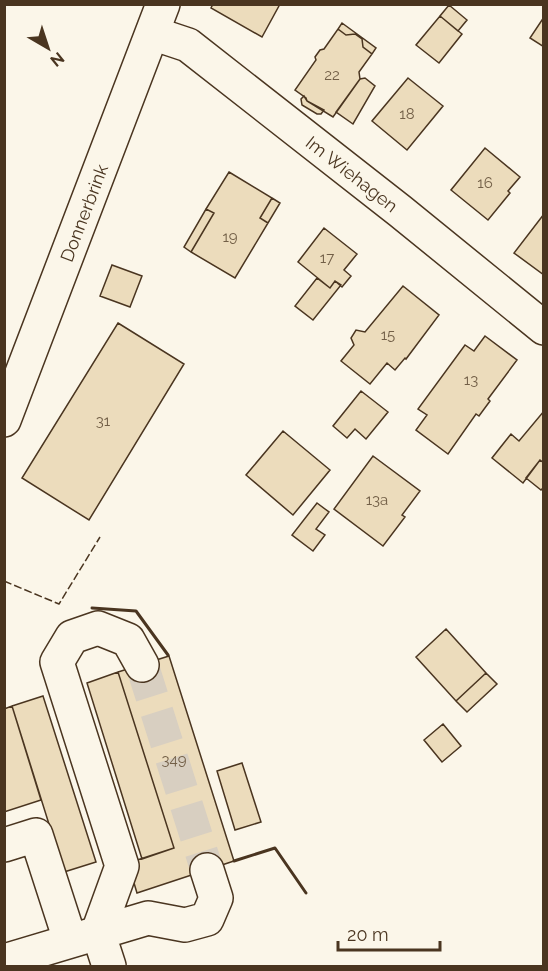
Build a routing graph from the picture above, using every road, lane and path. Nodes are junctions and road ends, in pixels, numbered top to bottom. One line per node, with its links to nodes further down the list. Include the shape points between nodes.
1 (158, 19): 2 (street, Im Wiehagen); 3 (street, Donnerbrink)
2 (543, 328)
3 (4, 420)
4 (142, 665): 7 (street, via 128,640 98,628 72,637 57,663 122,866)
5 (4, 845): 7 (street, via 36,835)
6 (207, 870): 7 (street, via 216,898 207,919 185,925 148,918)
7 (84, 936): 8 (street); 9 (street)
8 (4, 961)
9 (109, 966)

